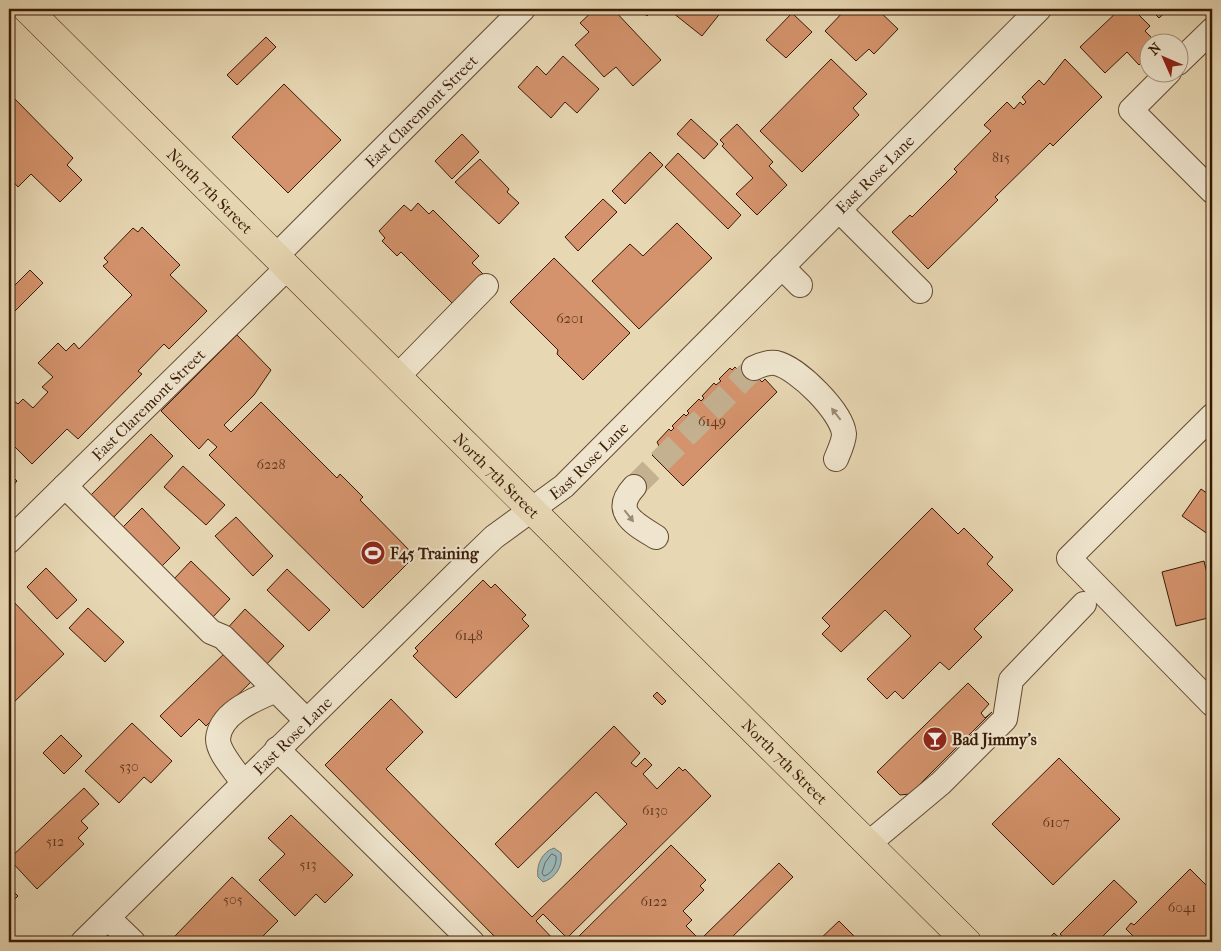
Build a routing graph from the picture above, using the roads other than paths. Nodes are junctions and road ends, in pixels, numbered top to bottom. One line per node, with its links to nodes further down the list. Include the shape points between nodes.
1 (523, 9): 9 (street, East Claremont Street)
2 (1039, 9): 8 (street, East Rose Lane)
3 (36, 11): 9 (main road, North 7th Street)
4 (1212, 30): 5 (street)
5 (1188, 53)
6 (1159, 82): 7 (street, via 1131,110)
7 (1212, 191)
8 (839, 210): 10 (street, East Rose Lane); 13 (street)
9 (282, 262): 15 (main road, North 7th Street); 18 (street, East Claremont Street)
10 (782, 267): 11 (street); 20 (street, East Rose Lane, via 564,486)
11 (800, 285)
12 (486, 286): 15 (street)
13 (920, 291)
14 (754, 368): 17 (street, one-way to 14, via 844,435 840,419 824,400 796,372 777,364 765,363)
15 (397, 377): 20 (main road, North 7th Street)
16 (1212, 416): 25 (street, via 1069,558)
17 (836, 460)
18 (65, 486): 22 (street, East Claremont Street); 24 (street, via 211,632 223,637)
19 (634, 488): 21 (street, one-way to 21, via 624,497 624,509 630,519)
20 (531, 510): 26 (street, East Rose Lane, via 494,537); 29 (main road, North 7th Street)
21 (656, 537)
22 (9, 541)
23 (1084, 604): 29 (street, via 1011,680 1005,719 940,783)
24 (276, 690): 26 (street); 28 (street, via 240,708 224,723 218,739 223,754)
25 (1212, 704)
26 (306, 720): 27 (street, East Rose Lane)
27 (277, 749): 28 (street, East Rose Lane); 33 (street)
28 (243, 783): 30 (street, East Rose Lane)
29 (868, 844): 34 (main road, North 7th Street)
30 (108, 918): 31 (street, East Rose Lane); 32 (street)
31 (83, 942)
32 (133, 942)
33 (472, 942)
34 (967, 942)

